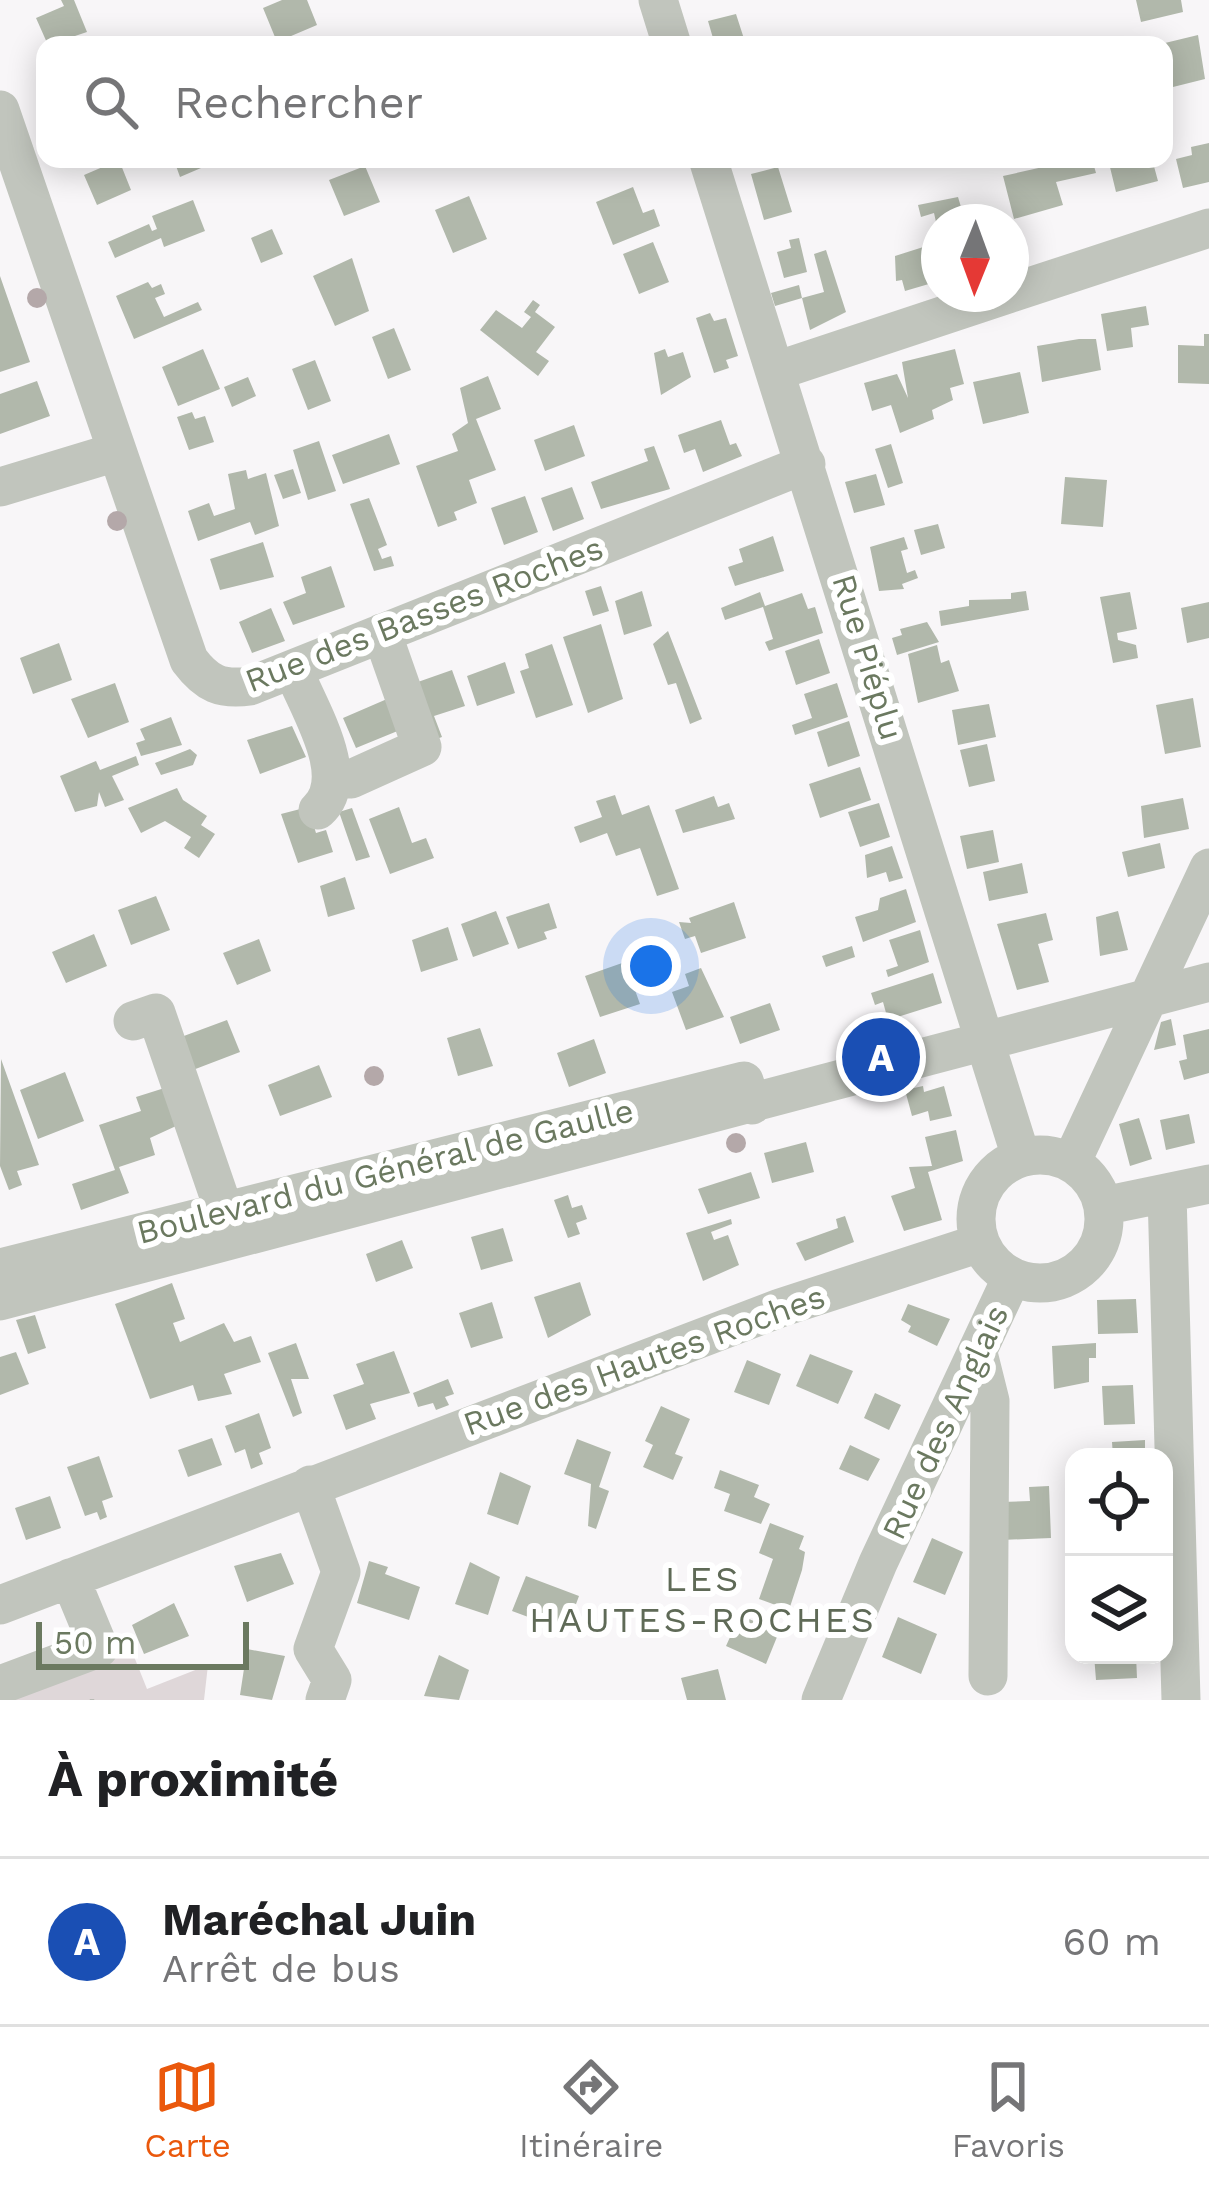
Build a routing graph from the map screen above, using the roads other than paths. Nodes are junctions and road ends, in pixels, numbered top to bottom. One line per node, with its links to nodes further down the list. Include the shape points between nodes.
1 (658, 0): 2 (street)
2 (669, 36)
3 (0, 110): 9 (street, Rue des Basses Roches)
4 (711, 168): 8 (street, Rue Piéplu)
5 (1209, 228): 6 (street)
6 (1029, 286)
7 (952, 312): 8 (street)
8 (776, 371): 10 (street, Rue Piéplu)
9 (116, 452): 11 (street); 13 (street, Rue des Basses Roches, via 201,677 225,690)
10 (806, 464): 12 (street, Rue des Basses Roches); 20 (street, Rue Piéplu)
11 (0, 487)
12 (382, 633): 13 (street, Rue des Basses Roches); 14 (street, via 422,747)
13 (292, 669): 15 (street, via 334,774)
14 (351, 779)
15 (318, 810)
16 (1209, 868): 18 (street)
17 (1209, 982): 18 (street, Boulevard du Général de Gaulle)
18 (1147, 998): 20 (street, Boulevard du Général de Gaulle); 22 (street)
19 (133, 1021): 26 (street, via 156,1013)
20 (987, 1043): 21 (street, Rue Piéplu); 26 (street, Boulevard du Général de Gaulle, via 753,1107 477,1163)
21 (1022, 1157): 22 (street); 27 (street, via 982,1191)
22 (1072, 1163): 25 (street)
23 (1209, 1184): 24 (street)
24 (1167, 1192): 25 (street); 40 (street)
25 (1103, 1206): 30 (street, via 1104,1226 1088,1262 1053,1282)
26 (229, 1226): 29 (street, Boulevard du Général de Gaulle)
27 (980, 1243): 30 (street); 33 (street, Rue des Hautes Roches, via 780,1308)
28 (0, 1268): 29 (street, Boulevard du Général de Gaulle)
29 (64, 1269): 31 (street, Boulevard du Général de Gaulle)
30 (1012, 1277): 32 (street, Rue des Anglais)
31 (0, 1301)
32 (978, 1353): 36 (street, via 990,1401); 39 (street, Rue des Anglais)
33 (310, 1485): 34 (street, Rue des Hautes Roches); 38 (street, via 341,1572 314,1649 332,1680)
34 (70, 1578): 35 (street, Rue des Hautes Roches); 37 (street, via 99,1648)
35 (0, 1604)
36 (988, 1676)
37 (0, 1685)
38 (325, 1700)
39 (821, 1700)
40 (1181, 1700)

